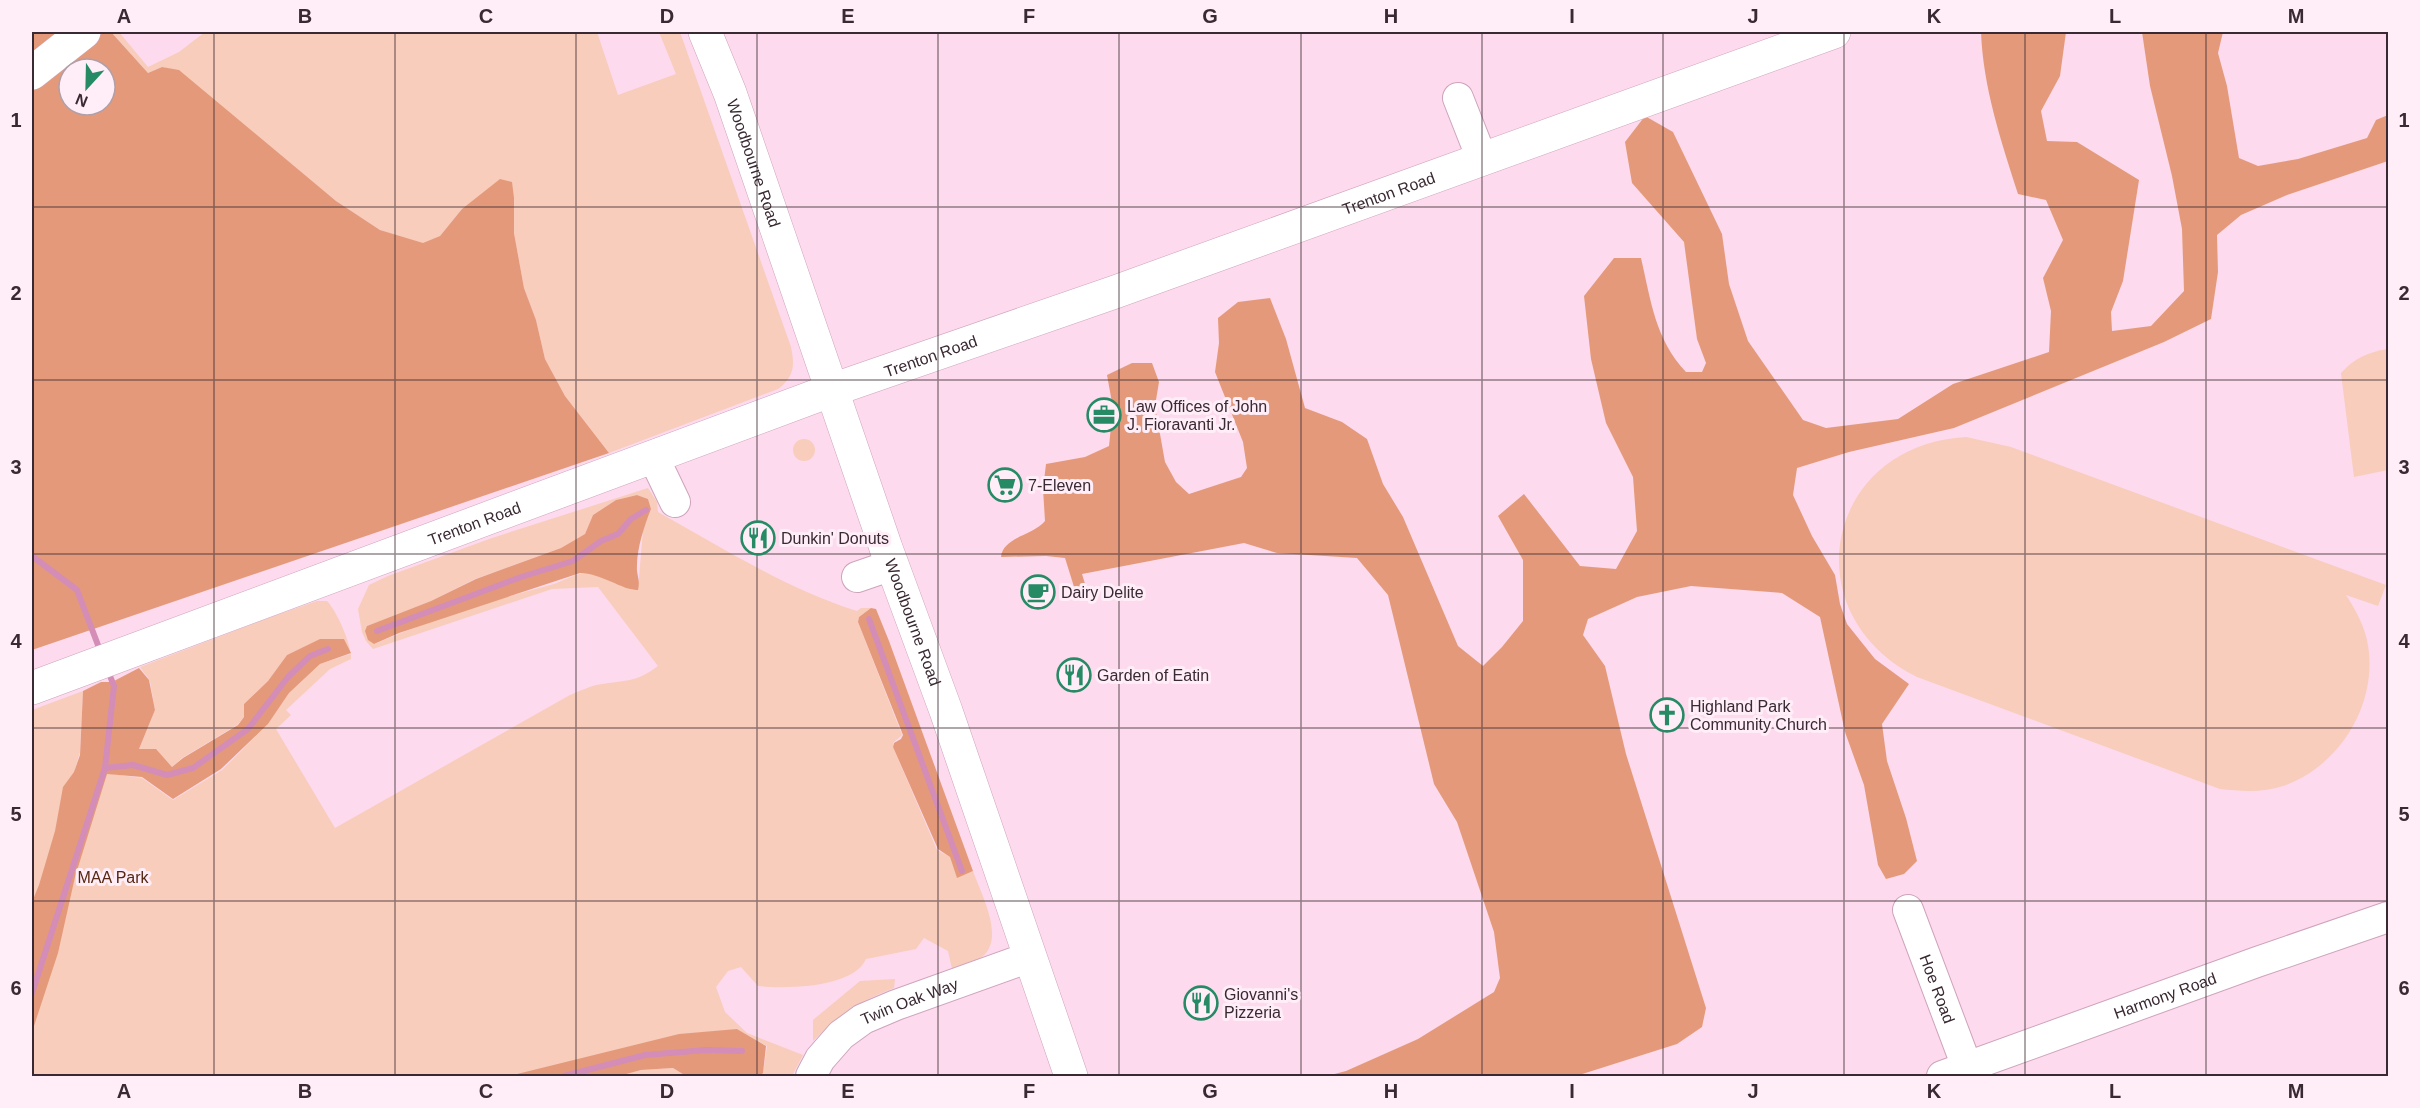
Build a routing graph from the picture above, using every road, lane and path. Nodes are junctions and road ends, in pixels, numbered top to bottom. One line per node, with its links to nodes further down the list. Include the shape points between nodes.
1 (84, 32): 4 (main road)
2 (705, 32): 7 (main road, Woodbourne Road, via 730,93)
3 (1834, 32): 6 (main road, Trenton Road)
4 (32, 73)
5 (1458, 98): 6 (street)
6 (1482, 159): 7 (main road, Trenton Road)
7 (832, 390): 8 (main road, Trenton Road); 10 (main road, Woodbourne Road)
8 (653, 456): 9 (street); 12 (main road, Trenton Road)
9 (675, 502)
10 (892, 565): 11 (street); 15 (main road, Woodbourne Road)
11 (857, 577)
12 (32, 688)
13 (1908, 910): 16 (street, Hoe Road)
14 (2388, 917): 16 (street, Harmony Road)
15 (1030, 957): 17 (street, Twin Oak Way, via 863,1019 841,1035 820,1059); 18 (main road, Woodbourne Road)
16 (1955, 1072)
17 (811, 1077)
18 (1071, 1077)

